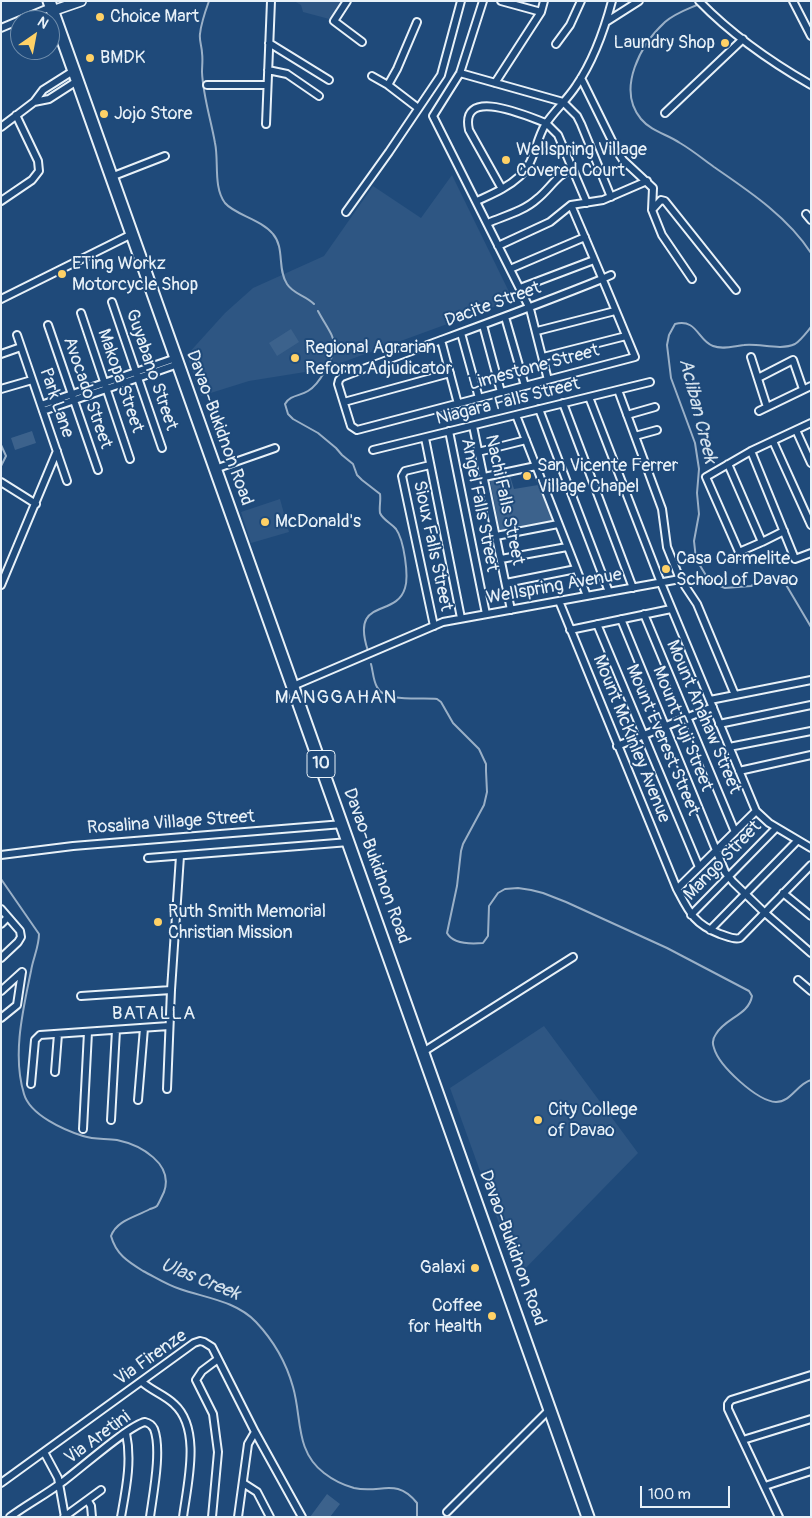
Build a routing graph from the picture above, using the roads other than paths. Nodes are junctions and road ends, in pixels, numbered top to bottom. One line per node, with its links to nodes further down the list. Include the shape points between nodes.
1 (81, 1): 13 (street)
2 (271, 1): 20 (street)
3 (348, 1): 19 (street, via 334,22)
4 (461, 1): 38 (street, via 441,75)
5 (483, 1): 23 (street)
6 (501, 1): 14 (street)
7 (544, 1): 14 (street)
8 (581, 1): 21 (street)
9 (612, 1): 16 (street)
10 (639, 1): 16 (street)
11 (699, 1): 18 (street)
12 (793, 1): 17 (street)
13 (51, 6): 24 (highway, Davao-Bukidnon Road / 10)
14 (541, 12): 29 (street)
15 (417, 22): 33 (street)
16 (606, 22): 26 (street)
17 (811, 36)
18 (744, 39): 32 (street); 39 (street)
19 (362, 42)
20 (269, 43): 22 (street); 28 (street)
21 (556, 44)
22 (268, 70): 31 (street); 35 (street, via 286,74)
23 (460, 73): 29 (street); 52 (street, via 433,116)
24 (75, 76): 27 (street); 34 (street); 46 (highway, Davao-Bukidnon Road / 10)
25 (372, 76): 33 (street)
26 (581, 78): 37 (street); 47 (street, via 617,151)
27 (59, 80): 34 (street); 36 (street, via 43,90)
28 (329, 80)
29 (495, 83): 37 (street)
30 (207, 85): 31 (street)
31 (267, 85): 42 (street)
32 (811, 85)
33 (388, 86): 38 (street)
34 (64, 89): 36 (street, via 49,99)
35 (319, 96)
36 (34, 102): 40 (street)
37 (563, 102): 41 (street); 50 (street, via 577,116)
38 (418, 108): 56 (street)
39 (665, 114)
40 (16, 115): 43 (street); 51 (street, via 38,161 39,171 32,180)
41 (546, 123): 45 (street, via 558,135); 48 (street, via 526,169); 48 (street, via 489,105 475,108 468,124 470,130)
42 (266, 124)
43 (1, 127)
44 (166, 156): 46 (street)
45 (572, 169): 53 (street); 57 (street, via 559,175 530,205)
46 (112, 177): 58 (highway, Davao-Bukidnon Road / 10)
47 (647, 181): 50 (street); 55 (street, via 653,188)
48 (502, 189): 52 (street)
49 (1, 190): 51 (street)
50 (611, 197): 53 (street)
51 (4, 199)
52 (477, 201): 57 (street)
53 (587, 203): 54 (street)
54 (571, 205): 59 (street); 60 (street, via 550,222)
55 (652, 210): 65 (street, via 662,235); 67 (street, via 661,200 665,201)
56 (346, 212)
57 (488, 223): 60 (street)
58 (132, 234): 68 (street); 85 (highway, Davao-Bukidnon Road / 10)
59 (585, 238): 61 (street); 62 (street)
60 (498, 246): 62 (street)
61 (594, 260): 64 (street); 66 (street)
62 (510, 269): 66 (street)
63 (611, 275): 64 (street, Dacite Street)
64 (602, 279): 70 (street, Dacite Street); 71 (street)
65 (692, 279)
66 (520, 288): 70 (street)
67 (736, 290)
68 (1, 299)
69 (112, 302): 87 (street, Guyabano Street)
70 (530, 308): 73 (street, Dacite Street); 76 (street)
71 (615, 311): 76 (street); 79 (street)
72 (81, 313): 92 (street, Makopa Street)
73 (505, 318): 75 (street, Dacite Street); 93 (street)
74 (48, 324): 99 (street, Avocado Street)
75 (483, 325): 77 (street, Dacite Street); 98 (street)
76 (537, 331): 83 (street)
77 (461, 333): 80 (street, Dacite Street); 101 (street)
78 (17, 335): 81 (street, Park Lane)
79 (626, 336): 83 (street); 90 (street, Limestone Street, via 635,357)
80 (441, 340): 86 (street); 102 (street, Dacite Street, via 342,377 338,384)
81 (21, 347): 82 (street); 89 (street, Park Lane)
82 (1, 354)
83 (543, 357): 90 (street)
84 (751, 357): 88 (street)
85 (177, 362): 87 (street); 132 (highway, Davao-Bukidnon Road / 10)
86 (450, 373): 102 (street); 104 (street)
87 (137, 375): 92 (street); 121 (street, Guyabano Street)
88 (758, 378): 96 (street, via 793,360); 106 (street)
89 (32, 380): 95 (street); 107 (street, Park Lane)
90 (548, 380): 93 (street, Limestone Street)
91 (650, 382): 97 (street, Niagara Falls Street)
92 (105, 386): 99 (street); 127 (street, Makopa Street)
93 (525, 386): 98 (street, Limestone Street)
94 (811, 386): 96 (street)
95 (1, 389)
96 (802, 389): 106 (street)
97 (618, 390): 100 (street, Niagara Falls Street); 111 (street)
98 (501, 392): 101 (street, Limestone Street)
99 (73, 397): 107 (street); 133 (street, Avocado Street)
100 (590, 397): 103 (street, Niagara Falls Street); 148 (street)
101 (479, 398): 104 (street, Limestone Street)
102 (344, 402): 104 (street, Limestone Street, via 351,426 358,430)
103 (563, 403): 108 (street, Niagara Falls Street); 151 (street)
104 (458, 404)
105 (655, 407): 111 (street)
106 (767, 407): 109 (street)
107 (42, 408): 124 (street, Park Lane)
108 (540, 409): 110 (street, Niagara Falls Street); 152 (street)
109 (759, 411)
110 (516, 415): 113 (street, Niagara Falls Street); 119 (street)
111 (627, 416): 117 (street)
112 (811, 423): 115 (street)
113 (473, 426): 116 (street, Niagara Falls Street); 126 (street, Nachi Falls Street)
114 (657, 430): 117 (street)
115 (796, 430): 120 (street); 128 (street)
116 (449, 432): 118 (street, Niagara Falls Street); 157 (street, Angel Falls Street)
117 (635, 436): 148 (street, Wellspring Avenue, via 662,509 667,547 680,580)
118 (425, 438): 123 (street, Niagara Falls Street); 130 (street)
119 (526, 440): 126 (street); 131 (street)
120 (773, 441): 125 (street); 139 (street)
121 (162, 448)
122 (275, 448): 132 (street)
123 (373, 450)
124 (57, 451): 135 (street, Park Lane); 137 (street)
125 (751, 451): 129 (street); 140 (street)
126 (478, 452): 134 (street, Nachi Falls Street)
127 (130, 459)
128 (811, 463)
129 (728, 464): 142 (street); 142 (street, via 706,477 739,554)
130 (430, 465): 159 (street); 162 (street, Sioux Falls Street, via 402,474)
131 (536, 466): 134 (street); 138 (street)
132 (215, 469): 165 (highway, Davao-Bukidnon Road / 10)
133 (98, 470)
134 (484, 477): 141 (street, Nachi Falls Street)
135 (67, 481)
136 (1, 482): 137 (street)
137 (36, 504): 149 (street)
138 (558, 524): 141 (street); 143 (street)
139 (811, 525)
140 (784, 530): 142 (street); 144 (street, via 795,558)
141 (496, 536): 145 (street, Nachi Falls Street)
142 (762, 542)
143 (567, 547): 145 (street); 146 (street)
144 (811, 553)
145 (501, 559): 147 (street, Nachi Falls Street)
146 (576, 569): 147 (street); 153 (street)
147 (506, 583): 156 (street, Nachi Falls Street)
148 (660, 583): 151 (street, Wellspring Avenue); 155 (street)
149 (1, 585)
150 (685, 586): 166 (street, via 697,604)
151 (632, 588): 152 (street, Wellspring Avenue)
152 (609, 592): 153 (street, Wellspring Avenue)
153 (586, 596): 154 (street, Wellspring Avenue)
154 (559, 601): 156 (street, Wellspring Avenue); 163 (street, Mount McKinley Avenue)
155 (671, 608): 158 (street); 167 (street)
156 (511, 610): 157 (street, Wellspring Avenue)
157 (486, 614): 159 (street, Wellspring Avenue)
158 (644, 614): 160 (street); 170 (street, Mount Anahaw Street)
159 (461, 618): 162 (street, Wellspring Avenue)
160 (621, 619): 161 (street); 172 (street, Mount Fuji Street)
161 (597, 624): 163 (street); 174 (street, Mount Everest Street)
162 (434, 626): 165 (street, Wellspring Avenue)
163 (570, 630): 175 (street, Mount McKinley Avenue)
164 (811, 680): 166 (street)
165 (293, 686): 180 (highway, Davao-Bukidnon Road / 10)
166 (735, 695): 167 (street)
167 (710, 700): 169 (street)
168 (811, 705): 171 (street)
169 (713, 707): 170 (street); 171 (street)
170 (686, 718): 172 (street); 182 (street, Mount Anahaw Street)
171 (719, 724): 176 (street)
172 (665, 727): 174 (street); 186 (street, Mount Fuji Street)
173 (811, 731): 176 (street)
174 (643, 735): 175 (street); 191 (street, Mount Everest Street)
175 (618, 746): 193 (street, Mount McKinley Avenue)
176 (729, 747): 178 (street)
177 (810, 757): 178 (street)
178 (739, 771): 179 (street)
179 (756, 811): 181 (street); 182 (street)
180 (343, 824): 184 (highway, Davao-Bukidnon Road / 10); 187 (street, Rosalina Village Street, via 80,845)
181 (776, 828): 183 (street); 192 (street, Mango Street)
182 (735, 832): 186 (street)
183 (797, 841): 185 (street); 195 (street)
184 (349, 842): 188 (street); 217 (highway, Davao-Bukidnon Road / 10)
185 (811, 848)
186 (716, 850): 191 (street); 192 (street, Mount Fuji Street)
187 (1, 855)
188 (180, 856): 189 (street); 208 (street)
189 (148, 858)
190 (811, 865): 194 (street)
191 (699, 867): 193 (street)
192 (728, 877): 195 (street); 198 (street, Mango Street)
193 (677, 889): 198 (street, Mount McKinley Avenue)
194 (784, 893): 197 (street); 199 (street)
195 (745, 894): 197 (street); 202 (street)
196 (1, 909): 200 (street)
197 (765, 913): 202 (street, via 738,939); 203 (street)
198 (691, 915): 202 (street)
199 (811, 916)
200 (8, 917): 201 (street); 205 (street, via 21,937)
201 (1, 924)
202 (710, 930)
203 (811, 953)
204 (573, 957): 217 (street)
205 (1, 958)
206 (798, 980): 209 (street)
207 (1, 990): 211 (street, via 22,972 17,1005)
208 (171, 990): 210 (street); 212 (street)
209 (811, 991)
210 (81, 996)
211 (1, 1018)
212 (169, 1026): 213 (street); 220 (street)
213 (144, 1028): 214 (street); 221 (street)
214 (116, 1030): 215 (street); 222 (street)
215 (88, 1032): 216 (street); 223 (street)
216 (58, 1034): 218 (street); 219 (street, via 37,1037)
217 (423, 1052): 227 (highway, Davao-Bukidnon Road / 10)
218 (55, 1072)
219 (31, 1084)
220 (167, 1089)
221 (138, 1100)
222 (111, 1120)
223 (83, 1129)
224 (218, 1359): 226 (street, Via Firenze, via 208,1344 197,1342); 229 (street, Via Firenze); 247 (street, via 196,1380 213,1414 218,1452)
225 (811, 1374): 231 (street, via 731,1400 728,1409)
226 (142, 1382): 232 (street, Via Firenze); 246 (street, via 174,1403 189,1430 190,1462)
227 (551, 1408): 240 (street); 251 (highway, Davao-Bukidnon Road / 10)
228 (811, 1419): 231 (street)
229 (255, 1432): 235 (street, via 248,1444); 250 (street, Via Firenze)
230 (126, 1433): 236 (street, Via Aretini); 244 (street, via 129,1468); 245 (street, Via Aretini, via 142,1422 151,1424 154,1430 157,1462)
231 (743, 1440): 237 (street)
232 (44, 1452): 234 (street, Via Firenze); 236 (street)
233 (811, 1471): 237 (street)
234 (1, 1483)
235 (243, 1483): 248 (street); 249 (street, via 257,1492)
236 (60, 1484): 241 (street, Via Aretini); 242 (street)
237 (765, 1486): 252 (street)
238 (101, 1490): 239 (street)
239 (88, 1501): 242 (street); 243 (street)
240 (447, 1512)
241 (10, 1517)
242 (65, 1517)
243 (92, 1517)
244 (121, 1517)
245 (150, 1517)
246 (183, 1517)
247 (212, 1517)
248 (238, 1517)
249 (270, 1517)
250 (302, 1517)
251 (588, 1517)
252 (779, 1517)

